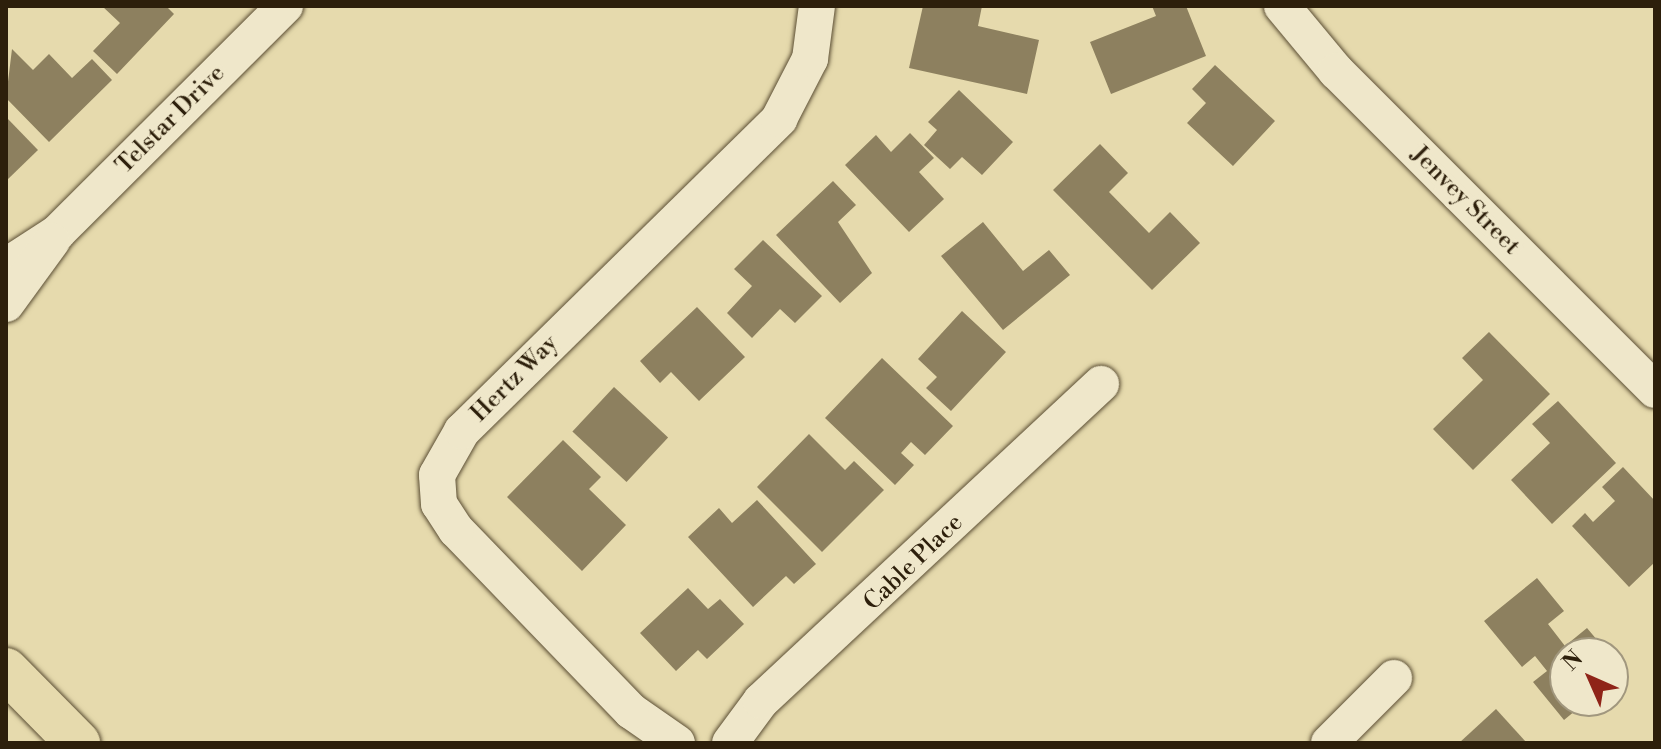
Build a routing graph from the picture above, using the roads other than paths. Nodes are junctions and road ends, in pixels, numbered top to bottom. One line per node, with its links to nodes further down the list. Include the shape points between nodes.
1 (285, 6): 4 (street, Telstar Drive)
2 (817, 6): 12 (street, Hertz Way, via 810,59 779,119 462,431 437,475 439,504 456,530 631,711)
3 (1282, 6): 8 (street, Jenvey Street, via 1336,71)
4 (57, 233): 5 (street, Telstar Drive); 6 (street, Telstar Drive)
5 (6, 266)
6 (6, 304)
7 (1101, 384): 13 (street, Cable Place, via 761,701)
8 (1655, 390)
9 (6, 670): 11 (main road)
10 (1394, 678): 14 (street)
11 (78, 743)
12 (677, 743)
13 (730, 743)
14 (1329, 743)

